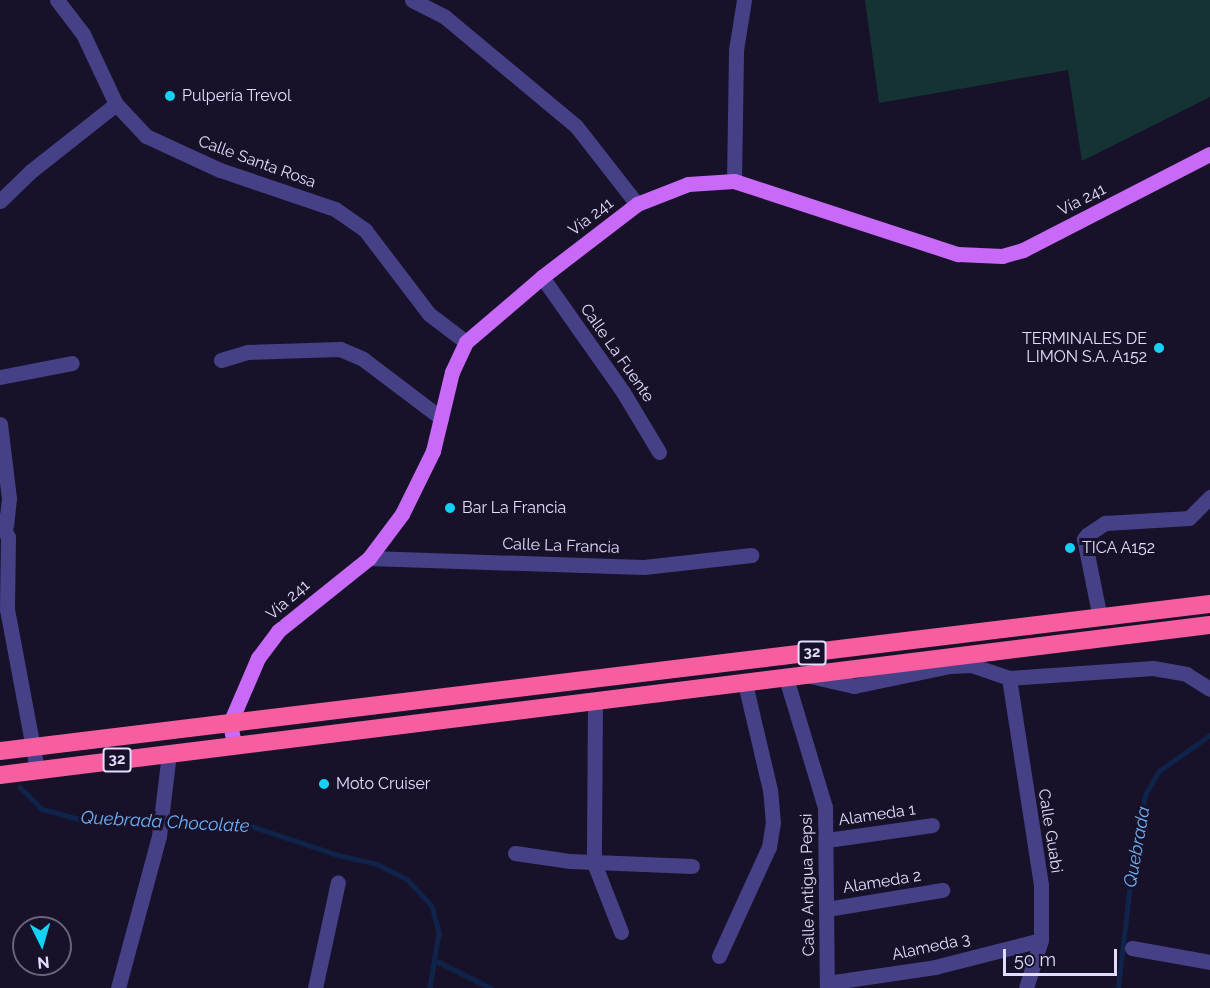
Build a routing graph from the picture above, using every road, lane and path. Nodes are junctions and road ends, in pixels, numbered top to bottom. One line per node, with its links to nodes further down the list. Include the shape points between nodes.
1 (57, 0): 4 (street, Calle Santa Rosa, via 83,34)
2 (412, 0): 8 (street, via 445,17 576,126)
3 (744, 0): 6 (street, via 736,50)
4 (116, 104): 7 (street, via 31,171); 10 (street, Calle Santa Rosa, via 146,136 168,148 335,209 365,230 429,314)
5 (1210, 154): 6 (main road, Vía 241, via 1023,250 1002,256 958,254)
6 (734, 181): 8 (main road, Vía 241, via 688,184)
7 (0, 201)
8 (637, 204): 9 (main road, Vía 241)
9 (542, 277): 10 (main road, Vía 241); 16 (street, Calle La Fuente, via 623,392)
10 (466, 342): 14 (main road, Vía 241, via 452,372)
11 (221, 360): 14 (street, via 248,352 340,349 363,359)
12 (72, 363): 13 (street)
13 (0, 377)
14 (441, 418): 20 (main road, Vía 241, via 433,451 402,514)
15 (0, 424): 18 (street, via 9,498)
16 (659, 452)
17 (1210, 497): 22 (street, via 1189,518 1105,523 1090,532 1084,539)
18 (3, 523): 32 (street, via 7,609)
19 (751, 555): 20 (street, Calle La Francia, via 644,567)
20 (369, 558): 30 (main road, Vía 241, via 278,631 258,658)
21 (1210, 604): 22 (highway, 32)
22 (1100, 618): 30 (highway, 32)
23 (1210, 625): 24 (highway, 32)
24 (808, 676): 25 (highway, 32); 26 (street, via 854,686 971,665)
25 (786, 678): 27 (highway, 32); 38 (street, Calle Antigua Pepsi, via 825,807)
26 (1009, 678): 28 (street, via 1172,669); 46 (street, Calle Guabi, via 1041,885)
27 (745, 683): 29 (highway, 32); 48 (street, via 770,790 773,823 769,847)
28 (1210, 689)
29 (595, 702): 31 (highway, 32); 40 (street)
30 (230, 723): 31 (main road); 32 (highway, 32)
31 (234, 744): 34 (highway, 32)
32 (34, 746): 33 (highway, 32); 35 (street)
33 (0, 752)
34 (169, 753): 35 (highway, 32); 51 (street, via 159,836)
35 (37, 769): 36 (highway, 32)
36 (0, 775)
37 (932, 825): 38 (street, Alameda 1)
38 (827, 840): 44 (street, Calle Antigua Pepsi)
39 (515, 853): 40 (street)
40 (594, 863): 41 (street); 45 (street)
41 (692, 866)
42 (338, 882): 52 (street)
43 (942, 890): 44 (street, Alameda 2)
44 (827, 909): 50 (street, Calle Antigua Pepsi)
45 (621, 932)
46 (1041, 940): 50 (street, Alameda 3, via 935,967); 53 (street, Calle Guabi)
47 (1132, 948): 49 (street)
48 (719, 956)
49 (1210, 962)
50 (827, 986)
51 (118, 988)
52 (315, 988)
53 (1026, 988)

